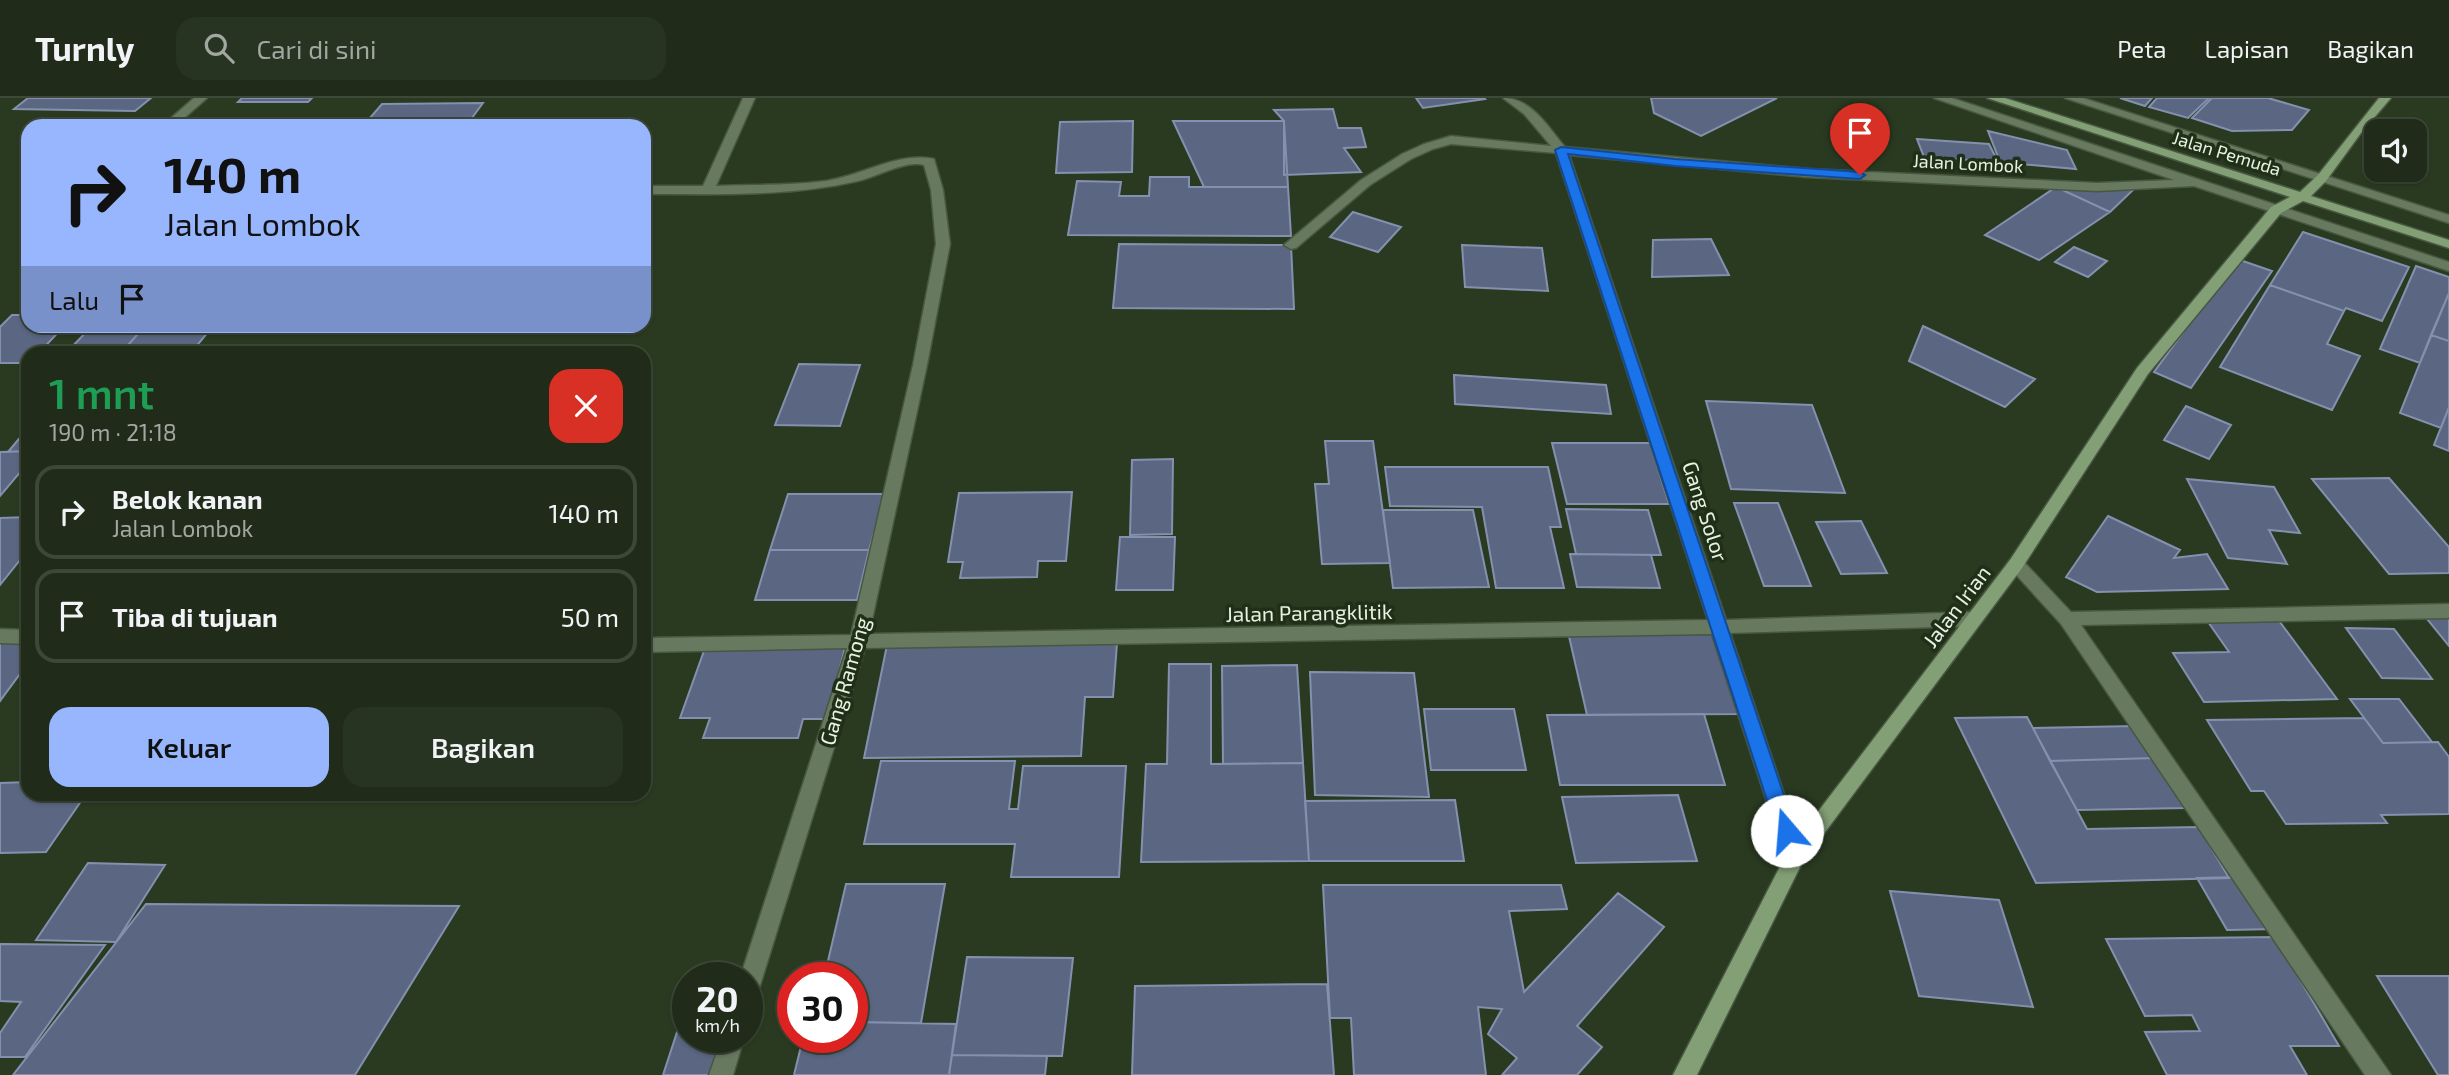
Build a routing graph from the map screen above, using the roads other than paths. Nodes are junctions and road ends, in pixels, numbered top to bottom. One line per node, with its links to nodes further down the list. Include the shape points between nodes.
1 (201, 98): 8 (street)
2 (749, 98): 13 (street)
3 (1509, 98): 9 (street, Gang Solor, via 1528,111)
4 (1940, 98): 11 (street)
5 (1993, 98): 14 (street, Jalan Pemuda)
6 (2071, 98): 10 (street)
7 (2385, 98): 10 (street, Jalan Irian)
8 (176, 119)
9 (1562, 154): 11 (street, Jalan Lombok, via 1807,173 2097,187); 18 (street, Jalan Lombok, via 1465,140 1439,143 1372,179); 24 (street, Gang Solor)
10 (2322, 178): 14 (street, Jalan Irian); 16 (street)
11 (2192, 183): 15 (street)
12 (651, 190): 13 (street)
13 (708, 190): 27 (street, Gang Ramong, via 824,185 916,159 930,162 943,244)
14 (2303, 196): 15 (street, Jalan Irian); 17 (street, Jalan Pemuda)
15 (2276, 210): 19 (street); 20 (street, Jalan Irian, via 2142,370)
16 (2449, 219)
17 (2449, 244)
18 (1291, 245)
19 (2449, 267)
20 (2016, 564): 22 (street, Jalan Irian); 23 (street)
21 (2449, 611): 23 (street)
22 (1974, 619): 24 (street, Jalan Parangklitik); 29 (street, Jalan Irian)
23 (2067, 620): 34 (street)
24 (1720, 627): 27 (street, Jalan Parangklitik); 29 (street, Gang Solor)
25 (0, 636): 26 (street)
26 (21, 637)
27 (858, 643): 28 (street, Jalan Parangklitik); 30 (street, Gang Ramong)
28 (651, 645)
29 (1795, 857): 33 (street, Jalan Irian)
30 (757, 962)
31 (728, 1053): 32 (street)
32 (721, 1075)
33 (1685, 1075)
34 (2379, 1075)

